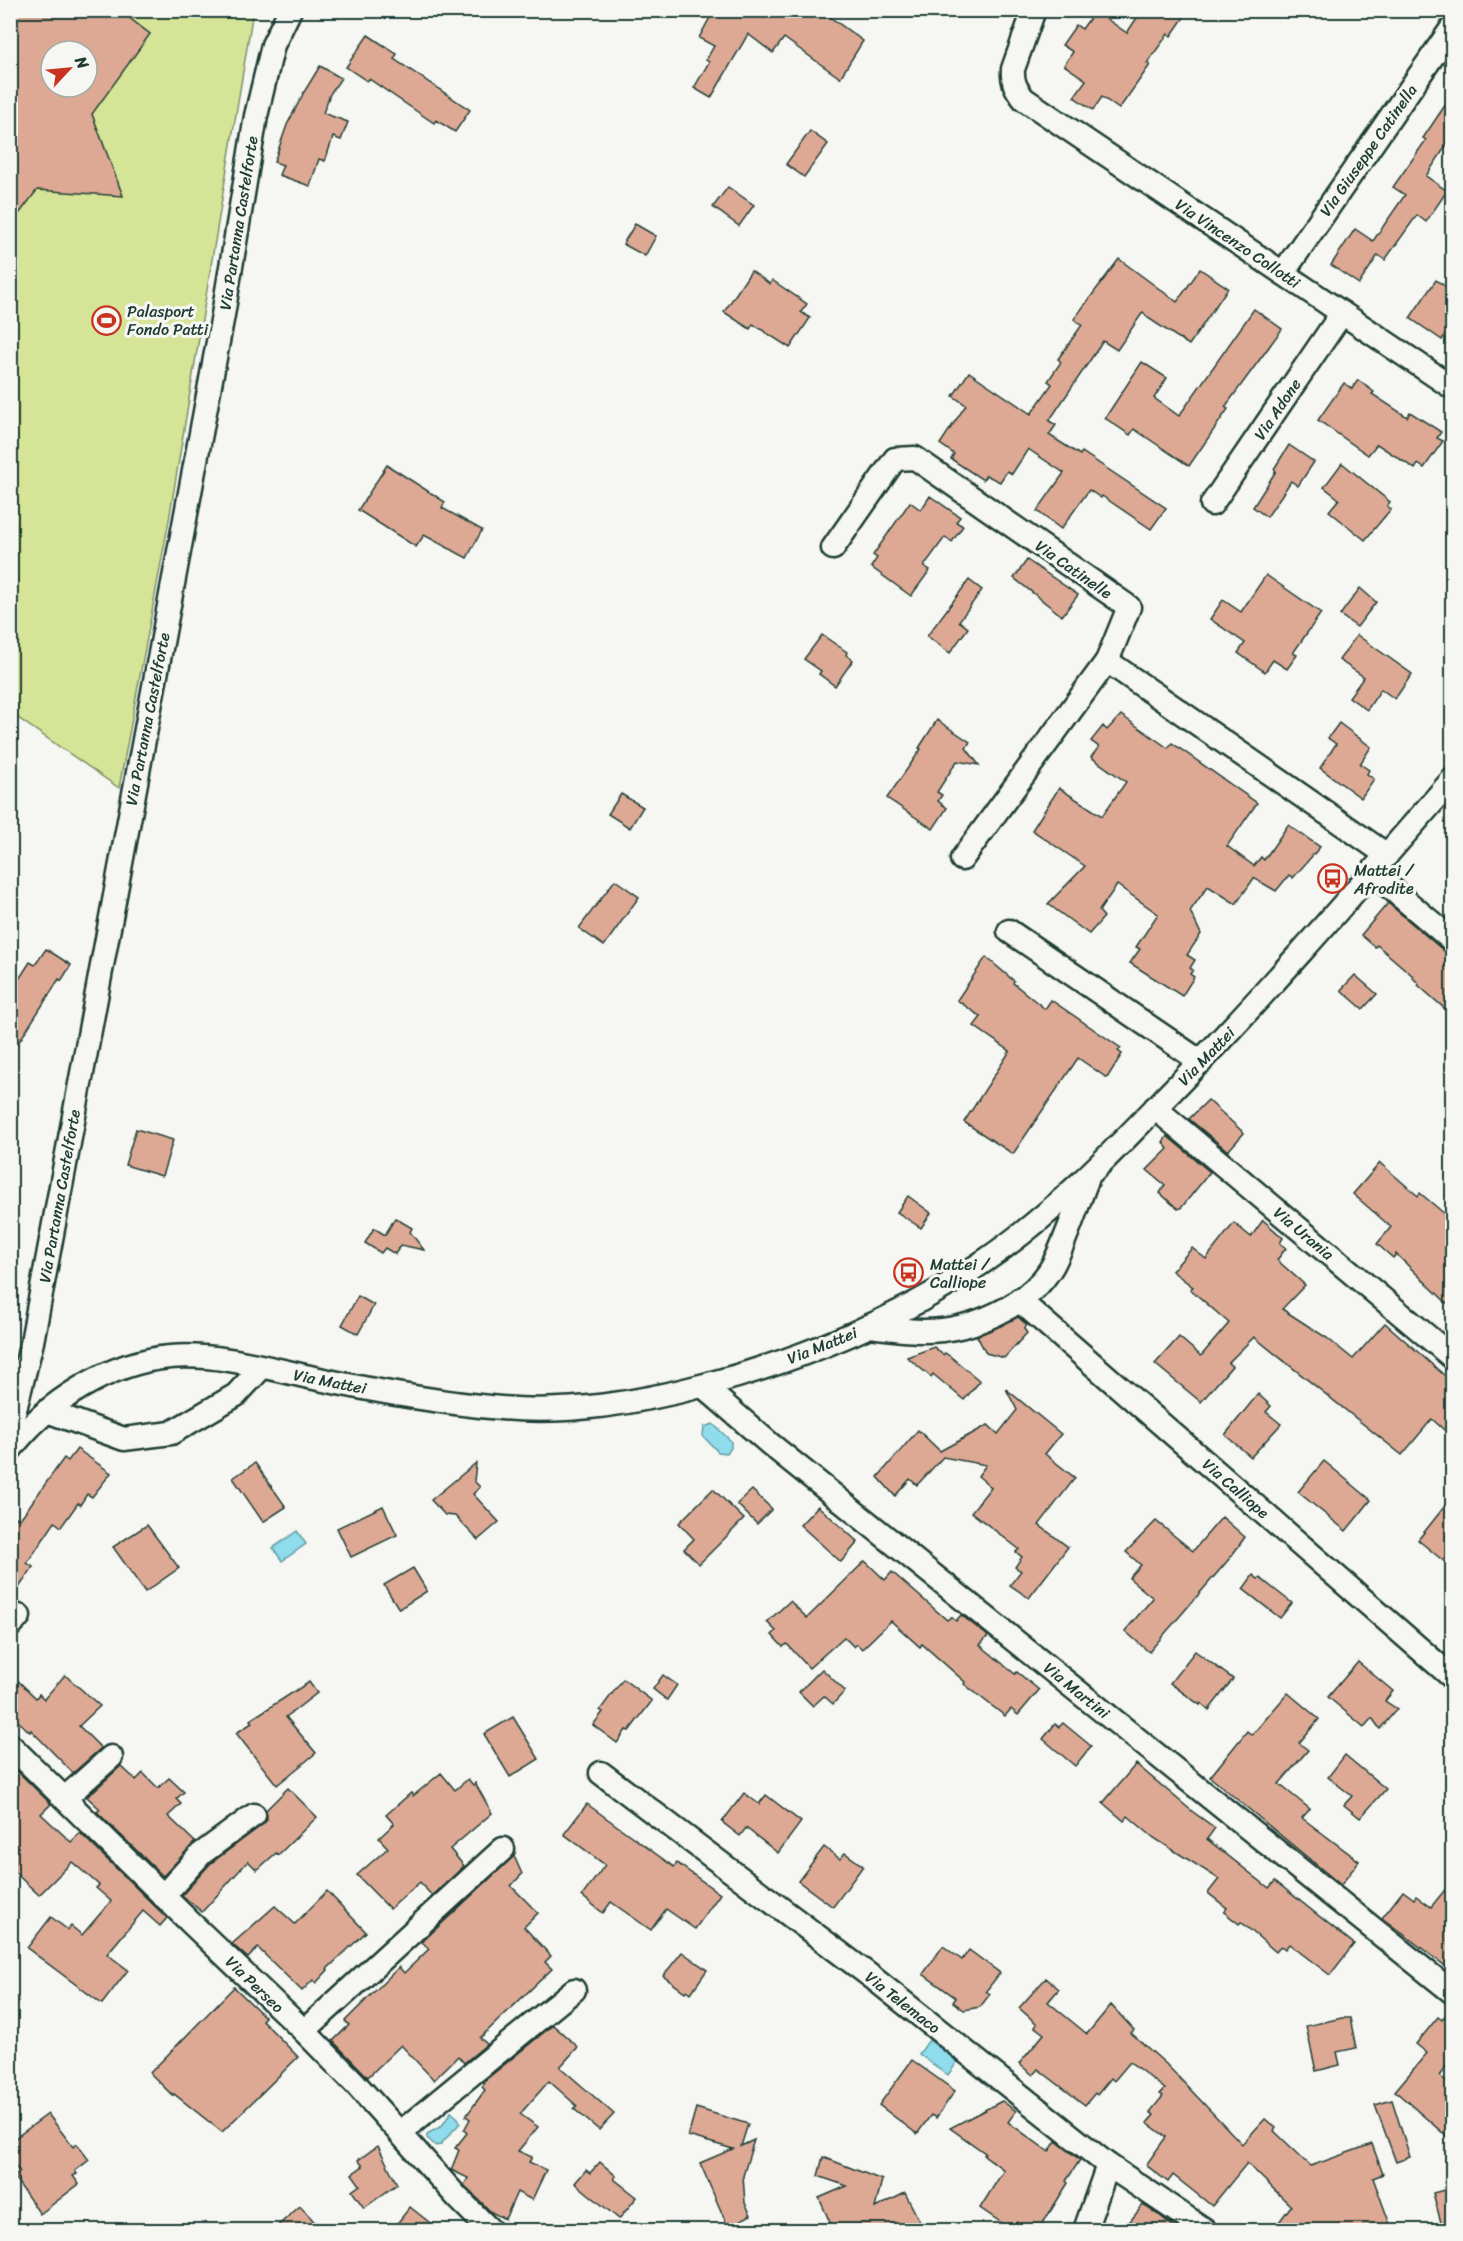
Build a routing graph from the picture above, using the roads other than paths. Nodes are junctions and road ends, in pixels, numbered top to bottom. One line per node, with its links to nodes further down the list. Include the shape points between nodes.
1 (290, 10): 24 (street, Via Partanna Castelforte, via 273,45 255,126 32,1342)
2 (1034, 10): 4 (street, Via Vincenzo Collotti, via 1013,69 1016,90 1024,99)
3 (1452, 28): 4 (street, Via Giuseppe Catinella)
4 (1283, 273): 5 (street, Via Vincenzo Collotti)
5 (1342, 313): 6 (street, Via Vincenzo Collotti); 7 (street, Via Adone)
6 (1452, 387)
7 (1212, 504)
8 (834, 548): 9 (street, Via Catinelle, via 895,459 915,458 1130,607)
9 (1107, 661): 11 (street); 12 (street)
10 (1452, 780): 12 (street, Via Mattei)
11 (962, 859)
12 (1380, 864): 14 (street); 15 (street, Via Mattei)
13 (1009, 931): 15 (street)
14 (1452, 940)
15 (1201, 1062): 16 (street, Via Mattei)
16 (1155, 1108): 17 (street, Via Mattei); 20 (street, Via Urania)
17 (1088, 1177): 18 (street, via 1052,1267); 19 (street, Via Mattei, via 985,1261 934,1293)
18 (1019, 1300): 19 (street, via 973,1323 952,1328 924,1331); 26 (street, Via Calliope)
19 (867, 1326): 22 (street, Via Mattei, via 783,1361)
20 (1452, 1358)
21 (262, 1367): 22 (street, Via Mattei, via 407,1396 534,1410 601,1407); 23 (street, Via Mattei, via 229,1360 167,1357 109,1373); 23 (street, via 236,1395 171,1433 124,1439)
22 (703, 1386): 35 (street, Via Martini)
23 (47, 1412): 25 (street, Via Mattei)
24 (10, 1429)
25 (10, 1450)
26 (1452, 1677)
27 (10, 1745): 30 (street, Via Perseo)
28 (111, 1757): 30 (street)
29 (601, 1773): 38 (street, Via Telemaco, via 873,1978)
30 (65, 1798): 33 (street, Via Perseo)
31 (254, 1815): 33 (street, via 201,1854)
32 (503, 1849): 36 (street)
33 (163, 1896): 36 (street, Via Perseo)
34 (574, 1990): 37 (street)
35 (1452, 1992)
36 (304, 2031): 37 (street, Via Perseo)
37 (401, 2132): 39 (street, Via Perseo)
38 (1108, 2165): 40 (street); 41 (street, Via Telemaco)
39 (490, 2230)
40 (1085, 2230)
41 (1206, 2230)

